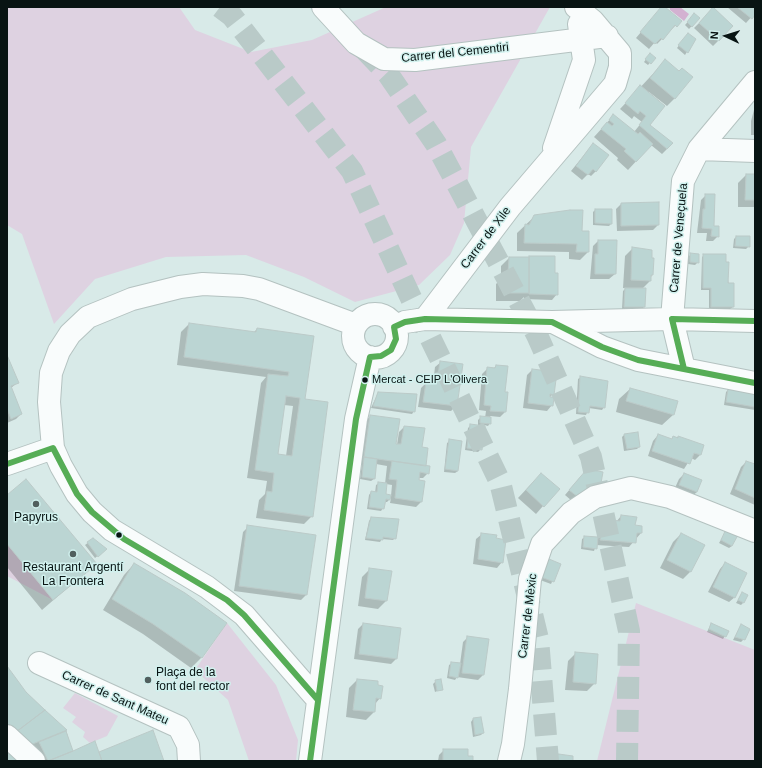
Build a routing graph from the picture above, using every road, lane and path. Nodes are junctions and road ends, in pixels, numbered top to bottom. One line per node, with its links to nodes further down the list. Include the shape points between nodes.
1 (323, 7): 5 (street, Carrer del Cementiri, via 356,42 384,60 415,60)
2 (572, 7): 5 (street, Carrer de Xile, via 579,22)
3 (576, 7): 4 (street, Carrer de Xile)
4 (607, 36): 5 (street, Carrer del Cementiri); 9 (street, Carrer de Xile, via 620,53 620,67 615,84)
5 (581, 38): 9 (street, Carrer de Xile, via 584,60)
6 (755, 82): 7 (street, Carrer de Veneçuela)
7 (699, 149): 8 (street); 11 (street, Carrer de Veneçuela, via 683,181)
8 (755, 150)
9 (550, 159): 10 (street, Carrer de Xile)
10 (425, 318): 13 (street); 15 (street)
11 (672, 319): 12 (street); 13 (street); 17 (street, Carrer de Veneçuela)
12 (755, 321)
13 (552, 322): 17 (street, via 602,347 638,360)
14 (356, 325): 15 (street, via 364,317 376,314 387,318); 16 (street, via 353,332 355,344 362,353); 19 (street, via 259,290 227,285 180,287 108,308 88,317 70,334 59,351 51,373 49,402)
15 (394, 327): 16 (street, via 396,339 391,350 381,356)
16 (370, 357): 23 (street, via 356,419)
17 (684, 369): 18 (street)
18 (755, 383)
19 (53, 448): 20 (street); 23 (street, via 70,483 92,512 124,539 227,600 244,615)
20 (7, 464)
21 (755, 531): 28 (street, Carrer de Mèxic, via 670,497 631,488 594,497 571,513 542,544 530,579 520,689)
22 (39, 663): 26 (street, Carrer de Sant Mateu, via 179,727 188,745)
23 (318, 700): 27 (street)
24 (7, 736): 25 (street)
25 (34, 761)
26 (189, 761)
27 (310, 761)
28 (509, 761)

